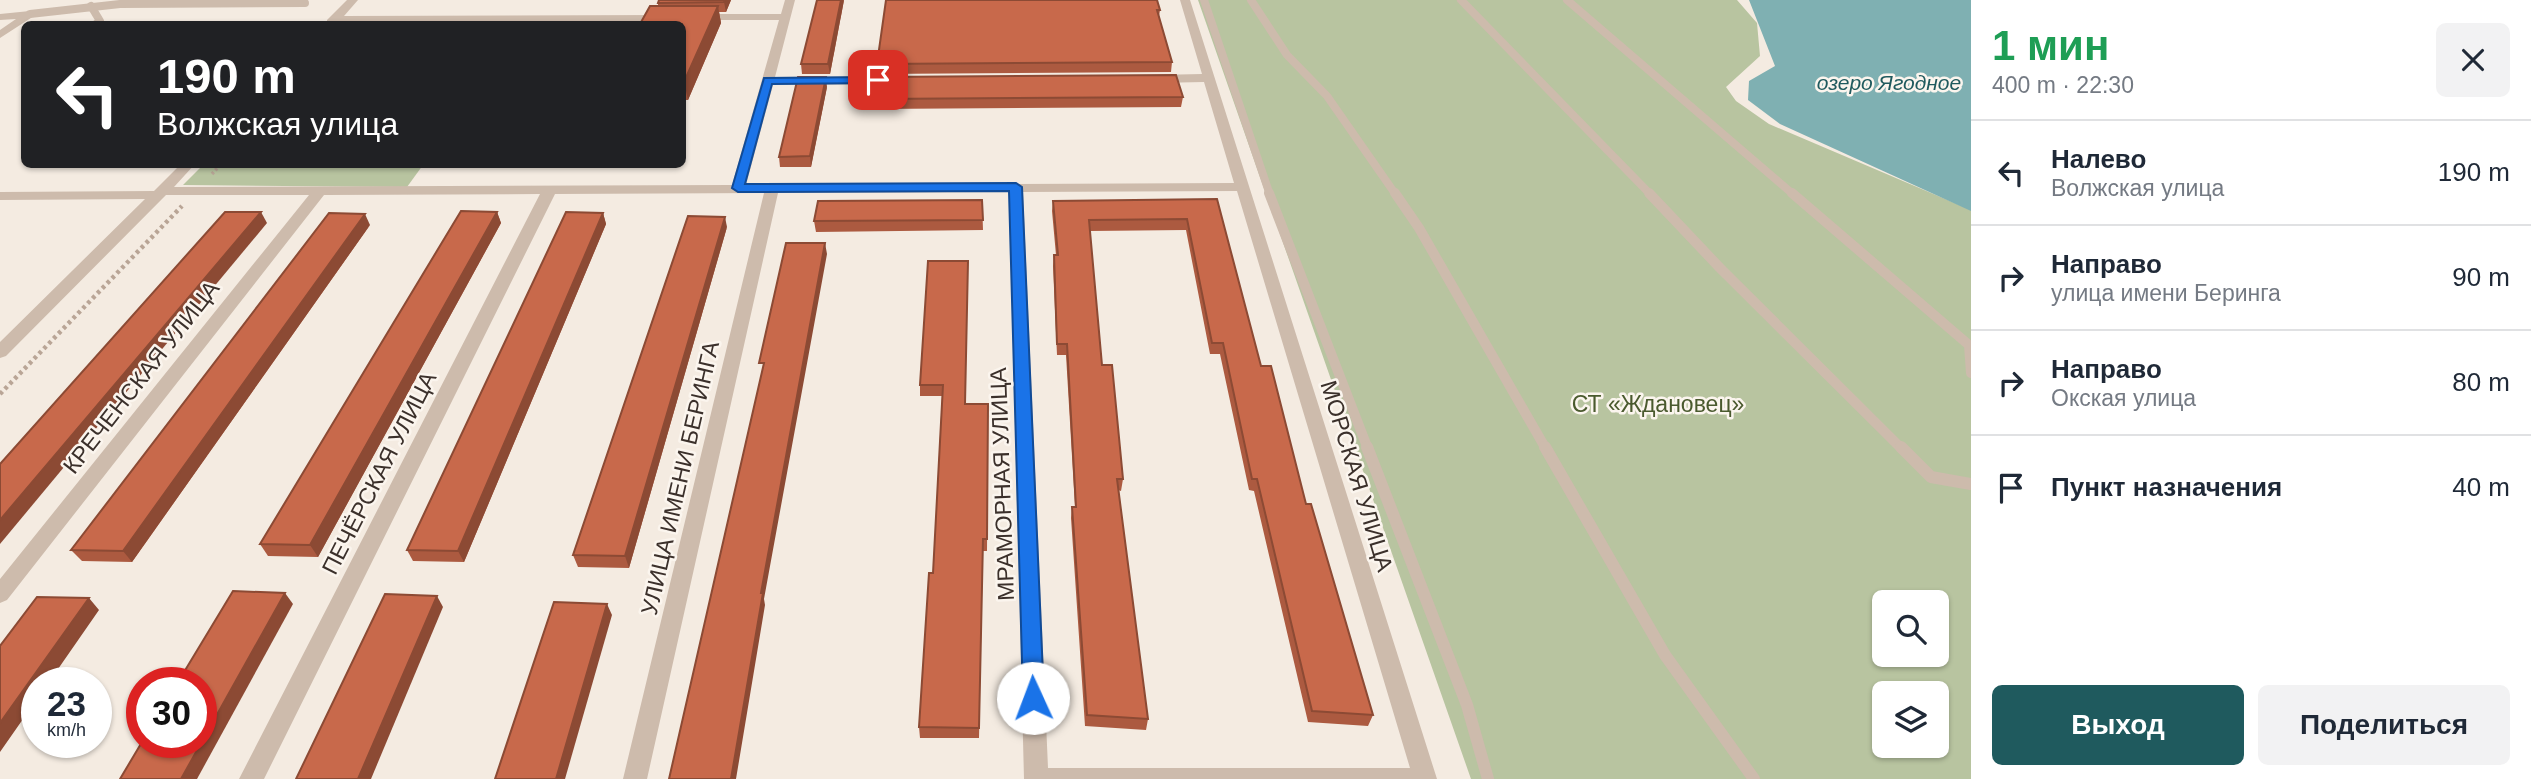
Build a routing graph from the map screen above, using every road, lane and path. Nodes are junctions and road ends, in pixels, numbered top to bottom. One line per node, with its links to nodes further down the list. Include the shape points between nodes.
1 (353, 0): 16 (street)
2 (790, 0): 11 (street)
3 (1185, 0): 19 (street, МОРСКАЯ УЛИЦА)
4 (1204, 0): 43 (lane, via 1256,160 1467,705)
5 (1251, 0): 44 (lane, via 1287,54 1327,96 1419,228 1665,655)
6 (1461, 0): 37 (lane, via 1720,268 1931,477)
7 (1567, 0): 35 (lane, via 1969,345)
8 (305, 3): 9 (lane)
9 (91, 6): 10 (lane); 15 (lane)
10 (30, 15): 12 (street); 18 (street)
11 (785, 17): 14 (street); 22 (street)
12 (0, 18)
13 (675, 18): 17 (street)
14 (689, 18)
15 (100, 21)
16 (333, 21)
17 (418, 21)
18 (0, 35)
19 (1208, 78): 20 (street); 26 (street, МОРСКАЯ УЛИЦА)
20 (1139, 79)
21 (905, 80): 22 (street)
22 (768, 81): 27 (street)
23 (184, 168): 32 (street)
24 (217, 168): 31 (path)
25 (1016, 187): 26 (street); 28 (street); 41 (street, МРАМОРНАЯ УЛИЦА)
26 (1242, 187): 42 (street, МОРСКАЯ УЛИЦА)
27 (738, 188): 28 (street); 29 (street)
28 (772, 188): 40 (street, УЛИЦА ИМЕНИ БЕРИНГА)
29 (550, 189): 30 (street); 39 (street, ПЕЧЁРСКАЯ УЛИЦА)
30 (320, 190): 31 (street); 38 (street, КРЕЧЕНСКАЯ УЛИЦА)
31 (196, 191): 32 (street); 36 (path)
32 (160, 193): 33 (street); 34 (street)
33 (0, 196)
34 (1, 349)
35 (1971, 373)
36 (0, 394)
37 (1971, 484)
38 (0, 594)
39 (251, 779)
40 (635, 779)
41 (1036, 779): 42 (street)
42 (1425, 779)
43 (1488, 779)
44 (1754, 779)

